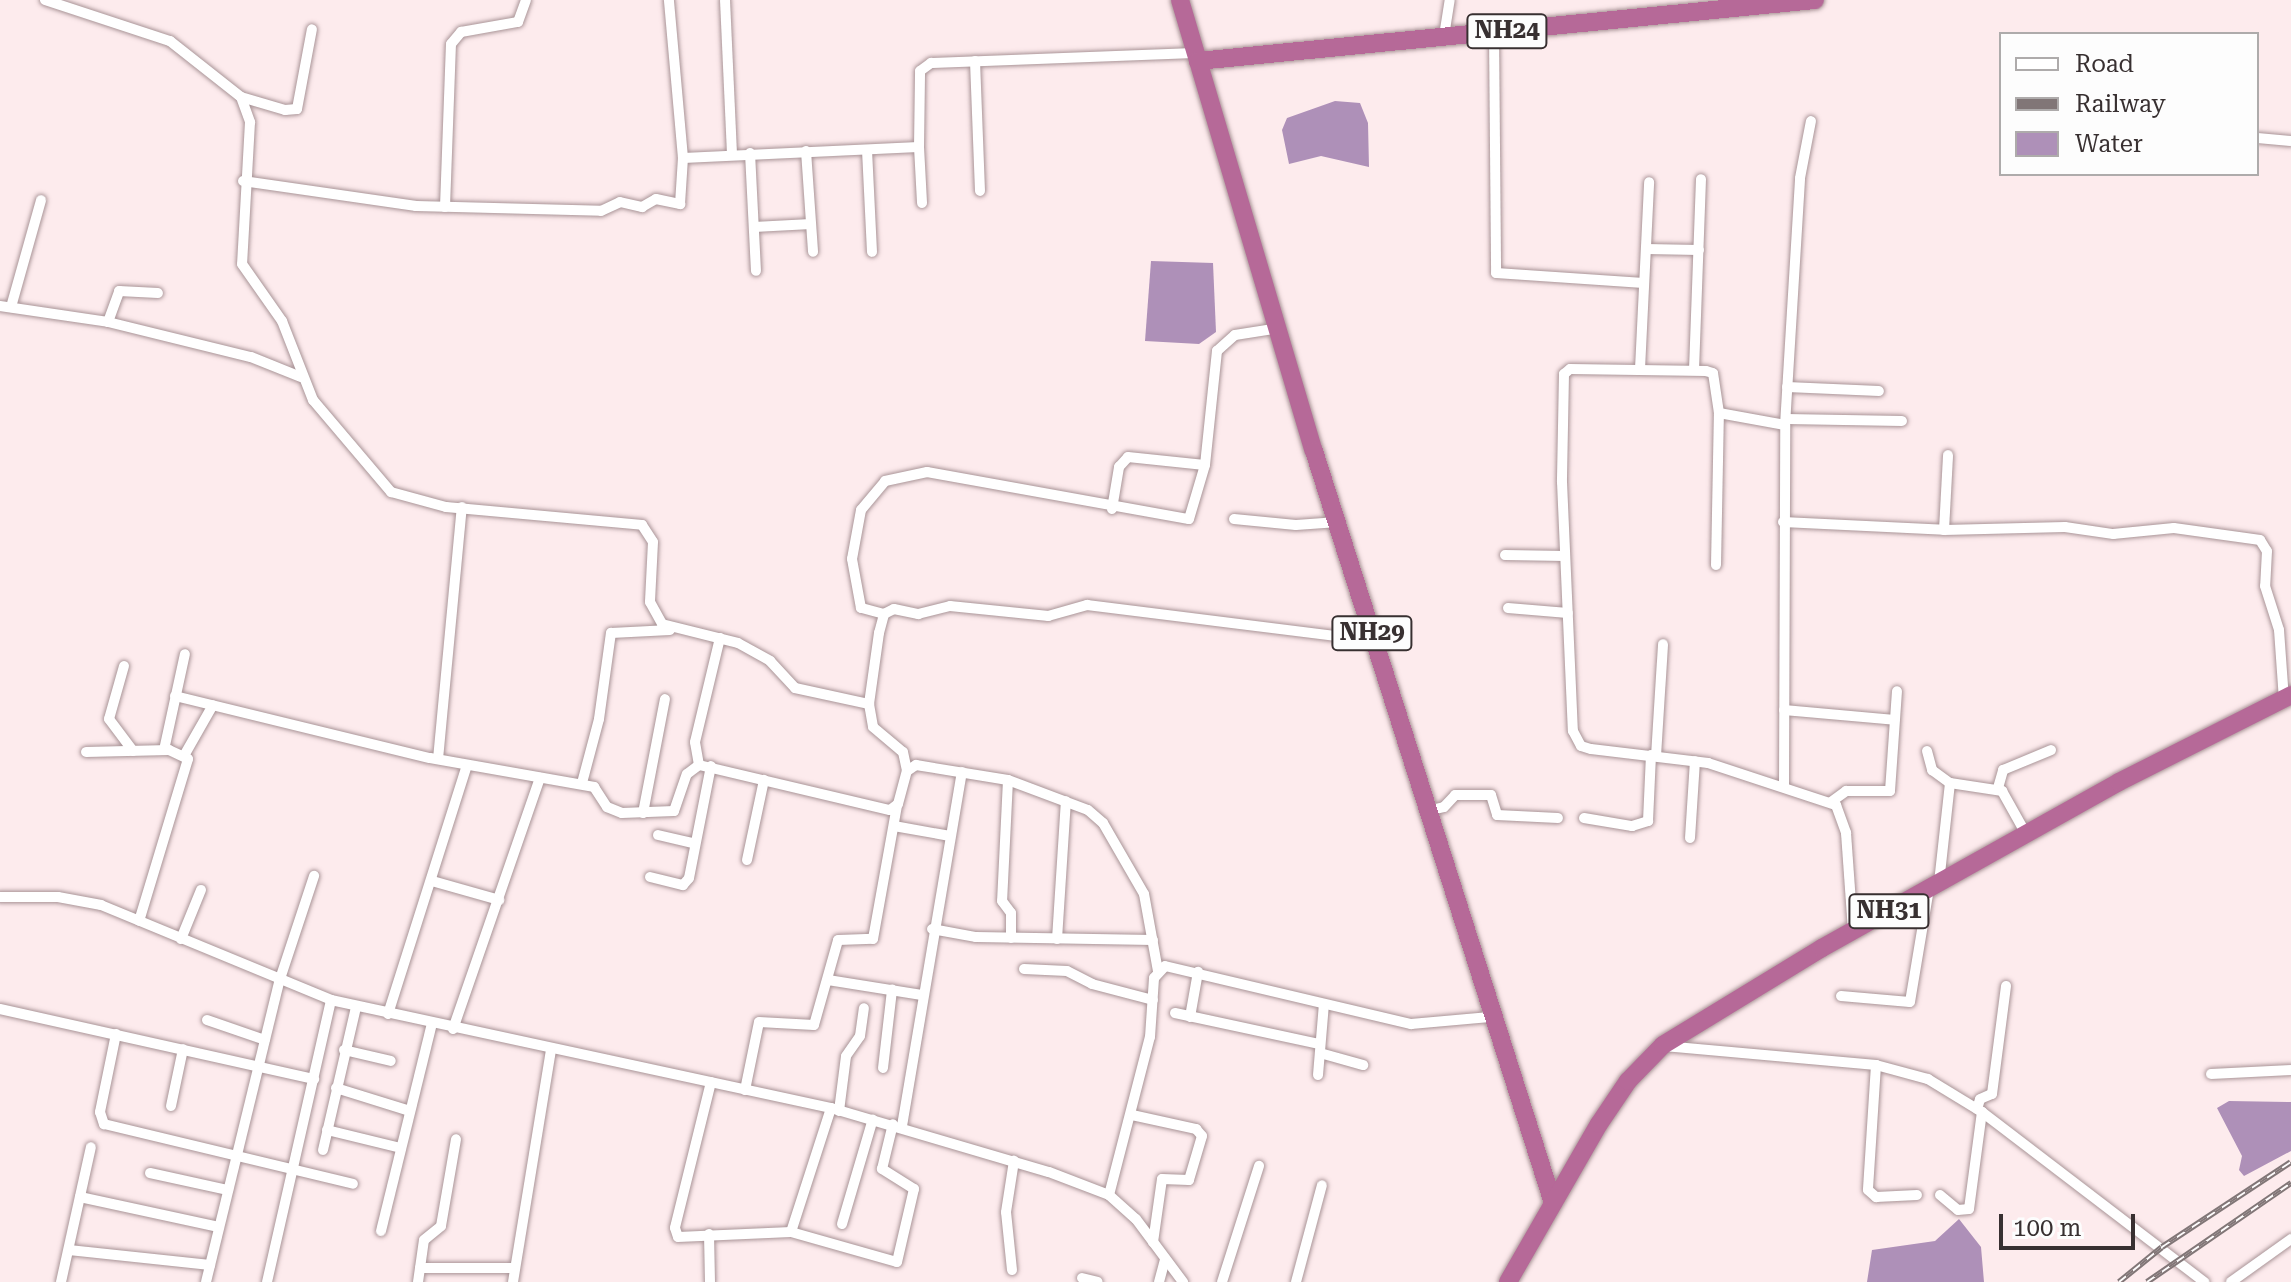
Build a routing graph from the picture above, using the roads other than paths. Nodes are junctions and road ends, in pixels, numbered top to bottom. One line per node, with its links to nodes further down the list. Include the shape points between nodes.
1 (45, 0): 13 (street, via 170,41)
2 (526, 0): 29 (street, via 518,22 461,32 451,44)
3 (669, 0): 22 (street)
4 (725, 0): 20 (street)
5 (1180, 0): 11 (highway)
6 (1450, 0): 10 (street)
7 (1815, 0): 9 (highway, NH24)
8 (312, 29): 13 (street, via 297,109)
9 (1494, 32): 10 (highway, NH24); 37 (street, via 1496,273)
10 (1444, 36): 11 (highway, NH24)
11 (1197, 57): 12 (street); 41 (highway, NH29)
12 (975, 61): 17 (street, via 921,67); 26 (street)
13 (241, 97): 24 (street, via 250,122)
14 (1811, 121): 45 (street, via 1800,178)
15 (2259, 138): 16 (street)
16 (2291, 141)
17 (919, 147): 18 (street); 28 (street)
18 (867, 150): 19 (street); 35 (street)
19 (806, 151): 21 (street); 30 (street)
20 (732, 153): 21 (street); 22 (street)
21 (750, 153): 31 (street)
22 (683, 158): 29 (street, via 680,204 656,199 642,207 620,202 601,211)
23 (1701, 179): 33 (street)
24 (243, 181): 29 (street); 44 (street, via 242,264 282,321)
25 (1649, 182): 32 (street)
26 (980, 191)
27 (41, 200): 39 (street)
28 (922, 203)
29 (445, 207)
30 (811, 224): 31 (street); 34 (street)
31 (754, 227): 36 (street)
32 (1646, 249): 33 (street); 37 (street)
33 (1699, 250): 43 (street)
34 (813, 252)
35 (872, 252)
36 (756, 271)
37 (1644, 283): 42 (street)
38 (158, 293): 40 (street, via 119,291)
39 (5, 306): 40 (street)
40 (108, 322): 44 (street, via 251,357)
41 (1279, 328): 51 (street, via 1235,335 1217,351); 55 (highway, NH29)
42 (1640, 369): 43 (street); 59 (street, via 1564,374)
43 (1694, 370): 47 (street, via 1713,373)
44 (301, 377): 52 (street, via 313,400 391,492 424,504)
45 (1787, 387): 46 (street); 49 (street)
46 (1879, 391)
47 (1719, 413): 49 (street); 60 (street)
48 (1902, 421): 49 (street)
49 (1786, 422): 56 (street)
50 (1948, 455): 57 (street)
51 (1205, 465): 53 (street, via 1128,457 1119,467); 53 (street, via 1189,519)
52 (462, 507): 64 (street, via 642,525 653,542 650,602 657,618); 85 (street)
53 (1112, 509): 63 (street, via 948,475 898,474 867,499 853,551 861,608)
54 (1234, 519): 55 (street, via 1296,525)
55 (1338, 522): 66 (highway, NH29)
56 (1783, 522): 57 (street); 76 (street)
57 (1944, 530): 72 (street, via 2065,527 2113,534 2163,528 2260,540 2267,551 2265,586 2279,630)
58 (1505, 555): 59 (street)
59 (1565, 556): 62 (street)
60 (1716, 565)
61 (1508, 608): 62 (street)
62 (1568, 613): 84 (street, via 1575,740 1591,749)
63 (884, 614): 66 (street, via 894,609 918,614 950,606 1048,616 1087,605); 74 (street)
64 (674, 630): 65 (street); 95 (street, via 611,633 599,719)
65 (720, 638): 74 (street, via 770,661 795,688); 88 (street, via 695,742)
66 (1375, 641): 102 (highway, NH29)
67 (1663, 644): 84 (street)
68 (185, 654): 71 (street)
69 (124, 666): 80 (street, via 109,719)
70 (1897, 691): 77 (street)
71 (175, 696): 75 (street); 78 (street)
72 (2288, 697): 107 (highway, NH31)
73 (665, 699): 103 (street)
74 (869, 704): 90 (street, via 873,727 903,752)
75 (213, 705): 83 (street); 85 (street)
76 (1784, 710): 77 (street); 97 (street)
77 (1895, 720): 100 (street, via 1890,791 1846,791)
78 (164, 750): 80 (street); 83 (street)
79 (2051, 750): 98 (street, via 2003,770)
80 (133, 751): 82 (street)
81 (1927, 751): 96 (street, via 1932,770)
82 (86, 752)
83 (185, 754): 120 (street, via 187,766)
84 (1653, 756): 86 (street); 105 (street, via 1651,816 1645,824)
85 (438, 759): 87 (street)
86 (1695, 761): 97 (street); 110 (street)
87 (467, 765): 92 (street); 115 (street)
88 (699, 765): 89 (street); 103 (street, via 687,774 674,811)
89 (711, 766): 93 (street); 111 (street)
90 (907, 771): 91 (street, via 927,765); 101 (street)
91 (962, 772): 94 (street); 109 (street)
92 (540, 778): 95 (street); 119 (street)
93 (764, 780): 101 (street, via 880,809); 112 (street)
94 (1008, 780): 99 (street); 123 (street, via 1002,901 1011,913)
95 (582, 783): 103 (street, via 601,792 613,811)
96 (1950, 783): 98 (street); 116 (street)
97 (1784, 786): 100 (street)
98 (1998, 788): 107 (street)
99 (1066, 801): 125 (street); 126 (street, via 1103,823 1138,878)
100 (1831, 802): 122 (street, via 1846,833)
101 (898, 804): 106 (street)
102 (1427, 811): 104 (street, via 1444,807 1455,795 1491,795 1497,815); 145 (highway, NH29)
103 (643, 813)
104 (1558, 818)
105 (1584, 818)
106 (894, 826): 109 (street); 130 (street, via 875,934 867,943 838,940)
107 (2026, 834): 116 (highway, NH31)
108 (658, 835): 111 (street)
109 (950, 836): 121 (street)
110 (1690, 838)
111 (694, 843): 114 (street, via 686,884)
112 (747, 860)
113 (314, 876): 131 (street)
114 (650, 877)
115 (432, 881): 119 (street); 143 (street)
116 (1934, 886): 122 (highway, NH31); 135 (street, via 1910,1002)
117 (201, 890): 124 (street)
118 (0, 897): 120 (street, via 81,900)
119 (499, 900): 148 (street)
120 (139, 921): 124 (street)
121 (932, 929): 123 (street); 134 (street)
122 (1853, 931): 151 (highway, NH31)
123 (1011, 938): 125 (street)
124 (181, 939): 131 (street)
125 (1057, 939): 126 (street)
126 (1153, 940): 128 (street)
127 (1024, 969): 137 (street, via 1067,971 1092,984)
128 (1158, 971): 129 (street, via 1175,966); 137 (street)
129 (1198, 972): 138 (street); 144 (street)
130 (828, 980): 133 (street); 167 (street, via 814,1025 759,1022)
131 (279, 982): 136 (street); 150 (street)
132 (2006, 986): 171 (street, via 1992,1094 1980,1099)
133 (892, 990): 134 (street); 160 (street)
134 (922, 995): 174 (street)
135 (1841, 996)
136 (331, 1000): 139 (street); 164 (street)
137 (1153, 1000): 172 (street)
138 (1324, 1004): 145 (street, via 1411,1024); 154 (street)
139 (356, 1007): 143 (street); 155 (street)
140 (864, 1008): 169 (street, via 860,1036 846,1056)
141 (0, 1009): 149 (street)
142 (1175, 1013): 144 (street)
143 (388, 1014): 147 (street)
144 (1190, 1017): 154 (street)
145 (1490, 1017): 192 (highway, NH29)
146 (207, 1020): 150 (street)
147 (432, 1024): 148 (street); 170 (street)
148 (453, 1029): 153 (street)
149 (116, 1034): 152 (street); 180 (street, via 100,1112 104,1124)
150 (265, 1040): 157 (street)
151 (1663, 1045): 159 (street); 192 (highway, NH31, via 1628,1081)
152 (183, 1049): 157 (street); 168 (street)
153 (551, 1049): 165 (street); 204 (street)
154 (1320, 1049): 158 (street); 163 (street)
155 (344, 1050): 156 (street); 166 (street)
156 (391, 1061)
157 (259, 1064): 164 (street); 180 (street)
158 (1363, 1065)
159 (1876, 1065): 171 (street, via 1928,1079); 189 (street, via 1868,1190 1876,1197)
160 (883, 1068)
161 (2291, 1070): 162 (street)
162 (2211, 1074)
163 (1318, 1075)
164 (314, 1079): 183 (street)
165 (711, 1082): 167 (street); 197 (street, via 674,1233)
166 (336, 1088): 170 (street); 175 (street)
167 (745, 1090): 169 (street)
168 (171, 1106)
169 (835, 1110): 173 (street); 196 (street)
170 (410, 1111): 178 (street)
171 (1979, 1111): 190 (street, via 1969,1209 1958,1210); 219 (street)
172 (1132, 1115): 188 (street); 199 (street, via 1196,1129 1202,1136 1189,1180 1162,1179)
173 (873, 1119): 174 (street); 193 (street)
174 (898, 1125): 181 (street); 196 (street, via 882,1169 913,1183 914,1189 897,1262)
175 (327, 1130): 178 (street); 179 (street)
176 (456, 1139): 203 (street, via 441,1226 426,1235)
177 (91, 1147): 191 (street)
178 (401, 1148): 195 (street)
179 (323, 1150)
180 (237, 1156): 183 (street); 187 (street)
181 (1014, 1161): 188 (street); 205 (street, via 1006,1212)
182 (1259, 1166): 216 (street)
183 (295, 1171): 185 (street); 209 (street, via 277,1222)
184 (150, 1173): 187 (street)
185 (353, 1184)
186 (1322, 1185): 217 (street)
187 (228, 1190): 194 (street)
188 (1109, 1195): 199 (street)
189 (1917, 1195)
190 (1940, 1195)
191 (80, 1197): 194 (street); 200 (street)
192 (1553, 1203): 218 (highway, NH31)
193 (842, 1224)
194 (219, 1227): 202 (street)
195 (381, 1231)
196 (791, 1232): 197 (street)
197 (709, 1234): 212 (street)
198 (2291, 1239): 220 (street)
199 (1153, 1242): 201 (street)
200 (69, 1250): 202 (street); 207 (street)
201 (1165, 1259): 214 (street); 215 (street)
202 (210, 1265): 208 (street)
203 (420, 1268): 204 (street); 210 (street)
204 (515, 1268): 211 (street)
205 (1012, 1270)
206 (1082, 1278): 213 (street)
207 (61, 1282)
208 (206, 1282)
209 (267, 1282)
210 (418, 1282)
211 (513, 1282)
212 (710, 1282)
213 (1098, 1282)
214 (1159, 1282)
215 (1183, 1282)
216 (1222, 1282)
217 (1296, 1282)
218 (1508, 1282)
219 (2202, 1282)
220 (2231, 1282)

